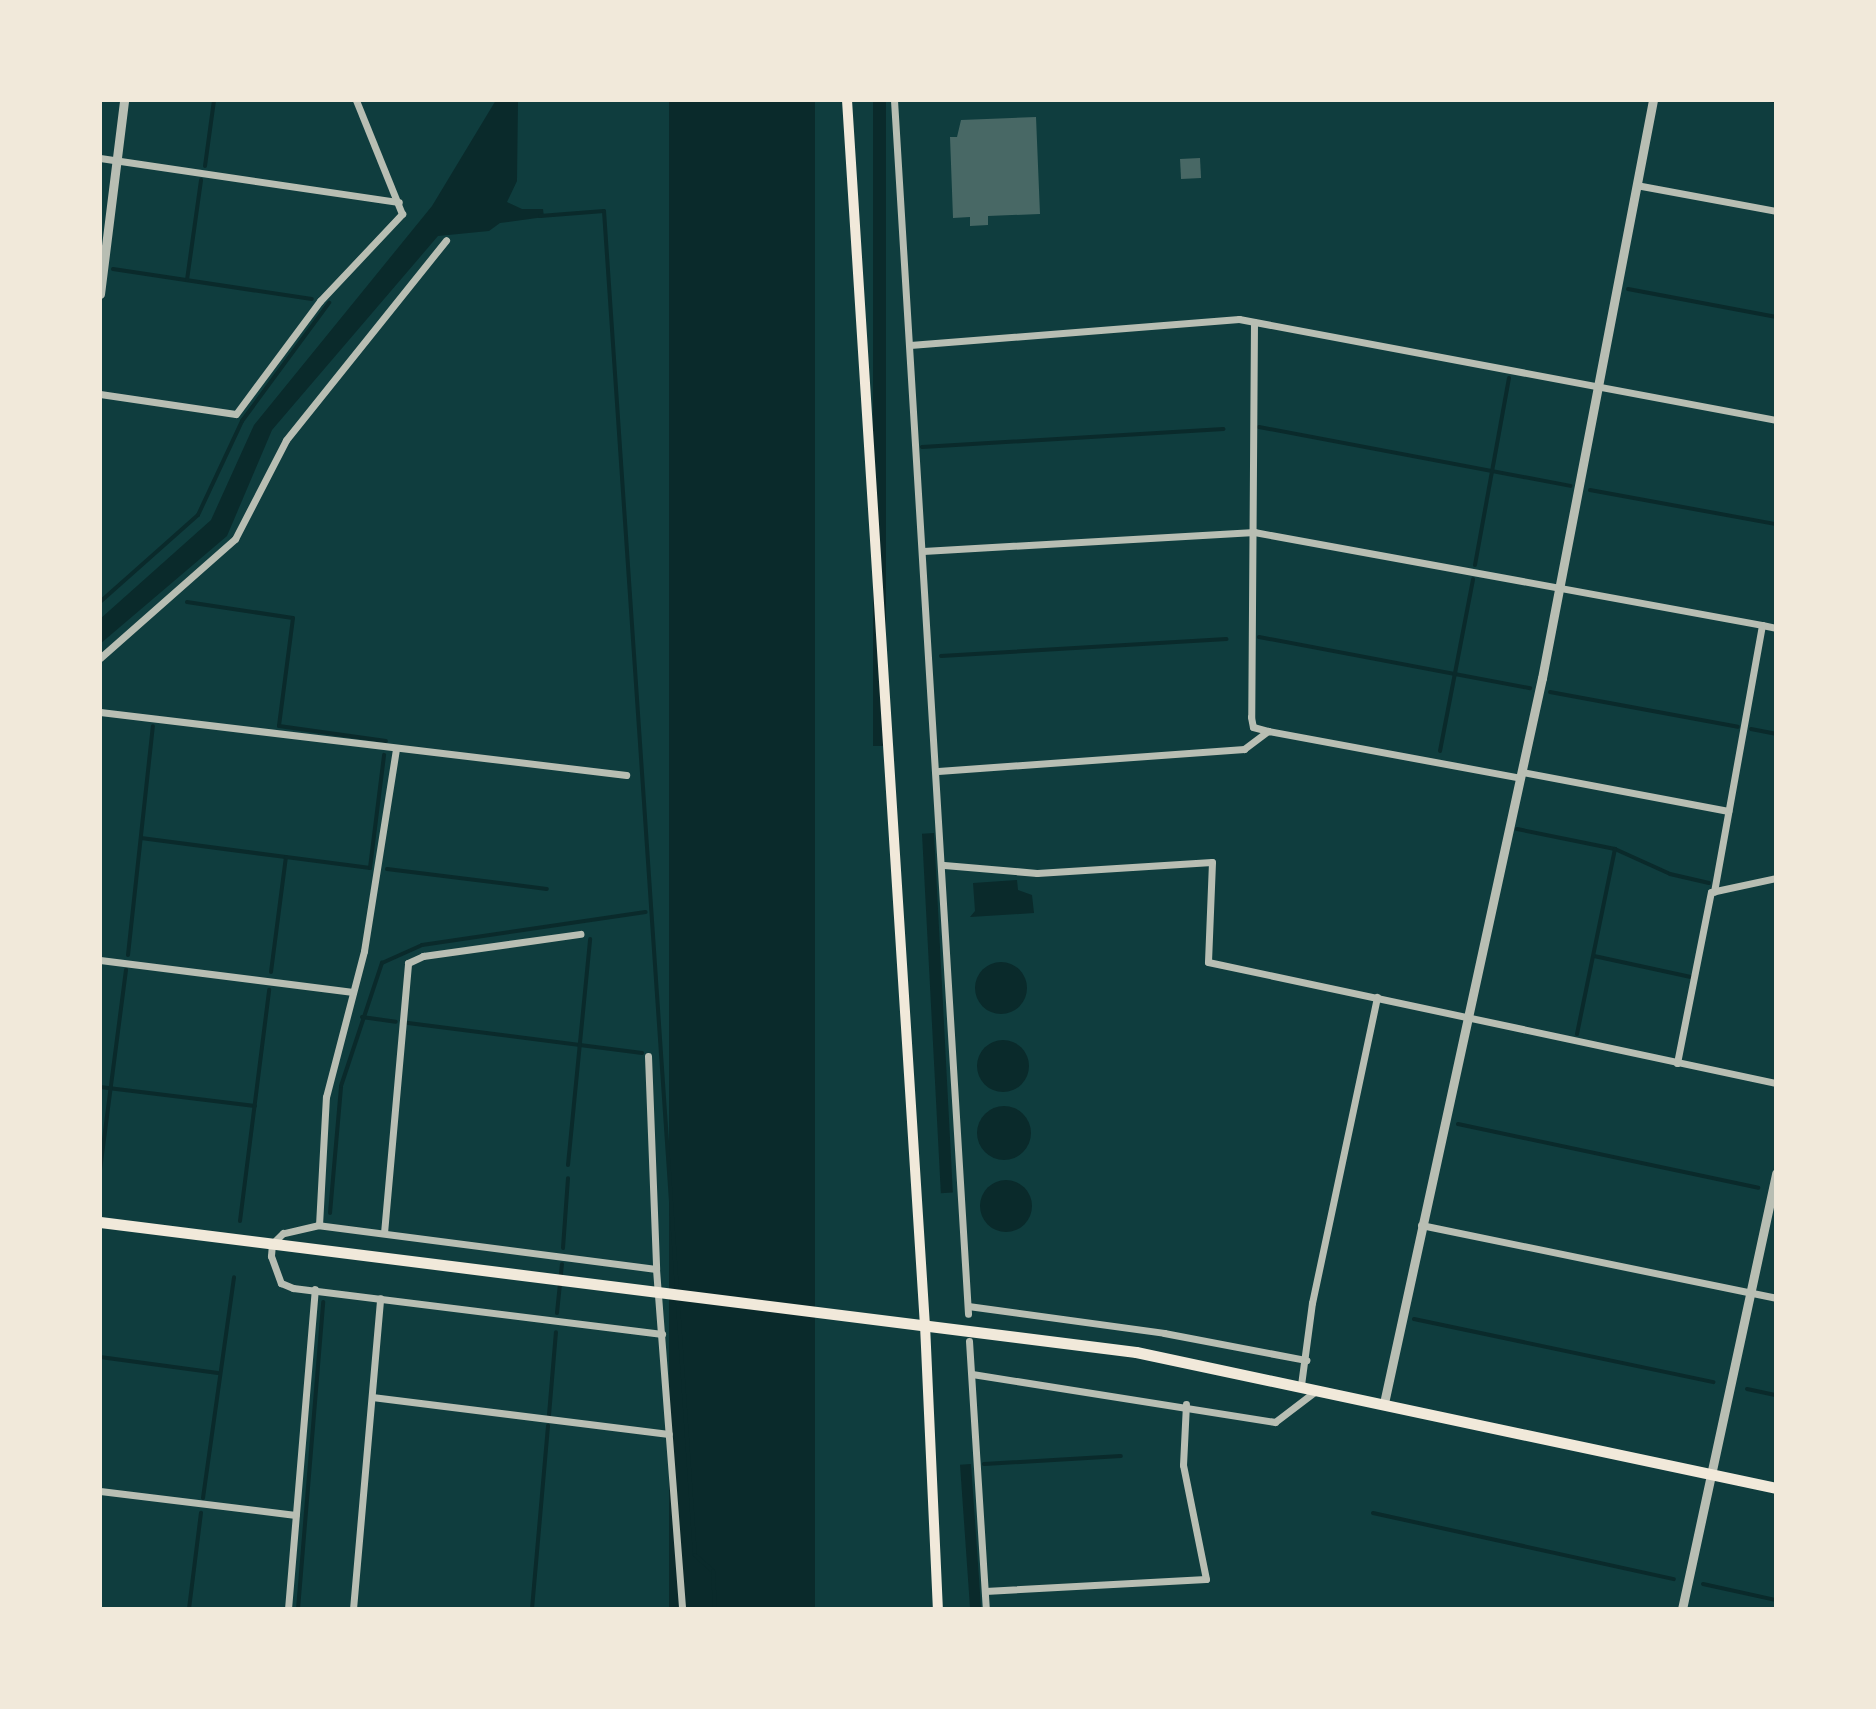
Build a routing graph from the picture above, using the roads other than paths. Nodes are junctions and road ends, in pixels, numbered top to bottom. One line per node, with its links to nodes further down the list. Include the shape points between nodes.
1 (124, 100): 7 (street)
2 (356, 100): 9 (street)
3 (847, 100): 53 (main road)
4 (894, 100): 14 (street)
5 (1653, 100): 8 (street)
6 (100, 158): 7 (street)
7 (117, 160): 9 (street); 12 (street)
8 (1636, 185): 10 (street); 15 (street)
9 (399, 202): 16 (street, via 402,214 320,301 236,414)
10 (1776, 211)
11 (446, 240): 23 (street, via 286,440 235,539)
12 (100, 294)
13 (1254, 322): 14 (street); 15 (street); 18 (street)
14 (910, 345): 19 (street)
15 (1599, 387): 17 (street); 20 (street)
16 (100, 394)
17 (1776, 420)
18 (1254, 532): 19 (street); 20 (street); 25 (street, via 1251,717 1253,727)
19 (923, 551): 27 (street)
20 (1559, 589): 21 (street); 29 (street)
21 (1762, 625): 22 (street); 30 (street)
22 (1776, 628)
23 (100, 658)
24 (100, 712): 26 (street)
25 (1268, 731): 27 (street, via 1244,749); 29 (street)
26 (396, 749): 28 (street); 36 (street)
27 (938, 771): 31 (street)
28 (626, 775)
29 (1521, 775): 30 (street); 38 (street)
30 (1728, 811): 33 (street)
31 (944, 865): 37 (street, via 1037,873 1212,862 1208,962); 56 (street, via 968,1310 1164,1333)
32 (1776, 878): 33 (street)
33 (1714, 892): 40 (street)
34 (580, 934): 46 (street, via 423,956 408,963)
35 (100, 960): 36 (street)
36 (353, 992): 44 (street, via 326,1097)
37 (1377, 997): 38 (street); 56 (street, via 1312,1303)
38 (1470, 1018): 40 (street); 45 (street)
39 (648, 1056): 48 (street)
40 (1677, 1063): 41 (street)
41 (1776, 1083)
42 (1776, 1173): 50 (street)
43 (100, 1222): 47 (main road)
44 (319, 1225): 46 (street); 47 (street, via 297,1226)
45 (1421, 1225): 50 (street); 61 (street)
46 (384, 1233): 48 (street)
47 (272, 1244): 49 (street, via 273,1271 281,1283); 53 (main road)
48 (656, 1269): 54 (street)
49 (315, 1289): 51 (street); 67 (street)
50 (1750, 1293): 52 (street); 64 (street)
51 (380, 1298): 54 (street); 60 (street)
52 (1776, 1298)
53 (925, 1325): 58 (main road, via 1136,1352); 72 (main road)
54 (662, 1334): 63 (street)
55 (969, 1341): 57 (street)
56 (1306, 1360): 58 (street)
57 (972, 1374): 62 (street); 68 (street)
58 (1301, 1385): 59 (main road)
59 (1319, 1389): 61 (main road); 62 (street, via 1275,1422)
60 (372, 1397): 63 (street); 70 (street)
61 (1384, 1403): 64 (main road)
62 (1186, 1404): 68 (street, via 1183,1465 1206,1579)
63 (669, 1434): 71 (street)
64 (1711, 1473): 65 (main road); 74 (street)
65 (1776, 1488)
66 (100, 1491): 67 (street)
67 (296, 1515): 69 (street)
68 (985, 1591): 73 (street)
69 (288, 1609)
70 (353, 1609)
71 (682, 1609)
72 (938, 1609)
73 (986, 1609)
74 (1682, 1609)

